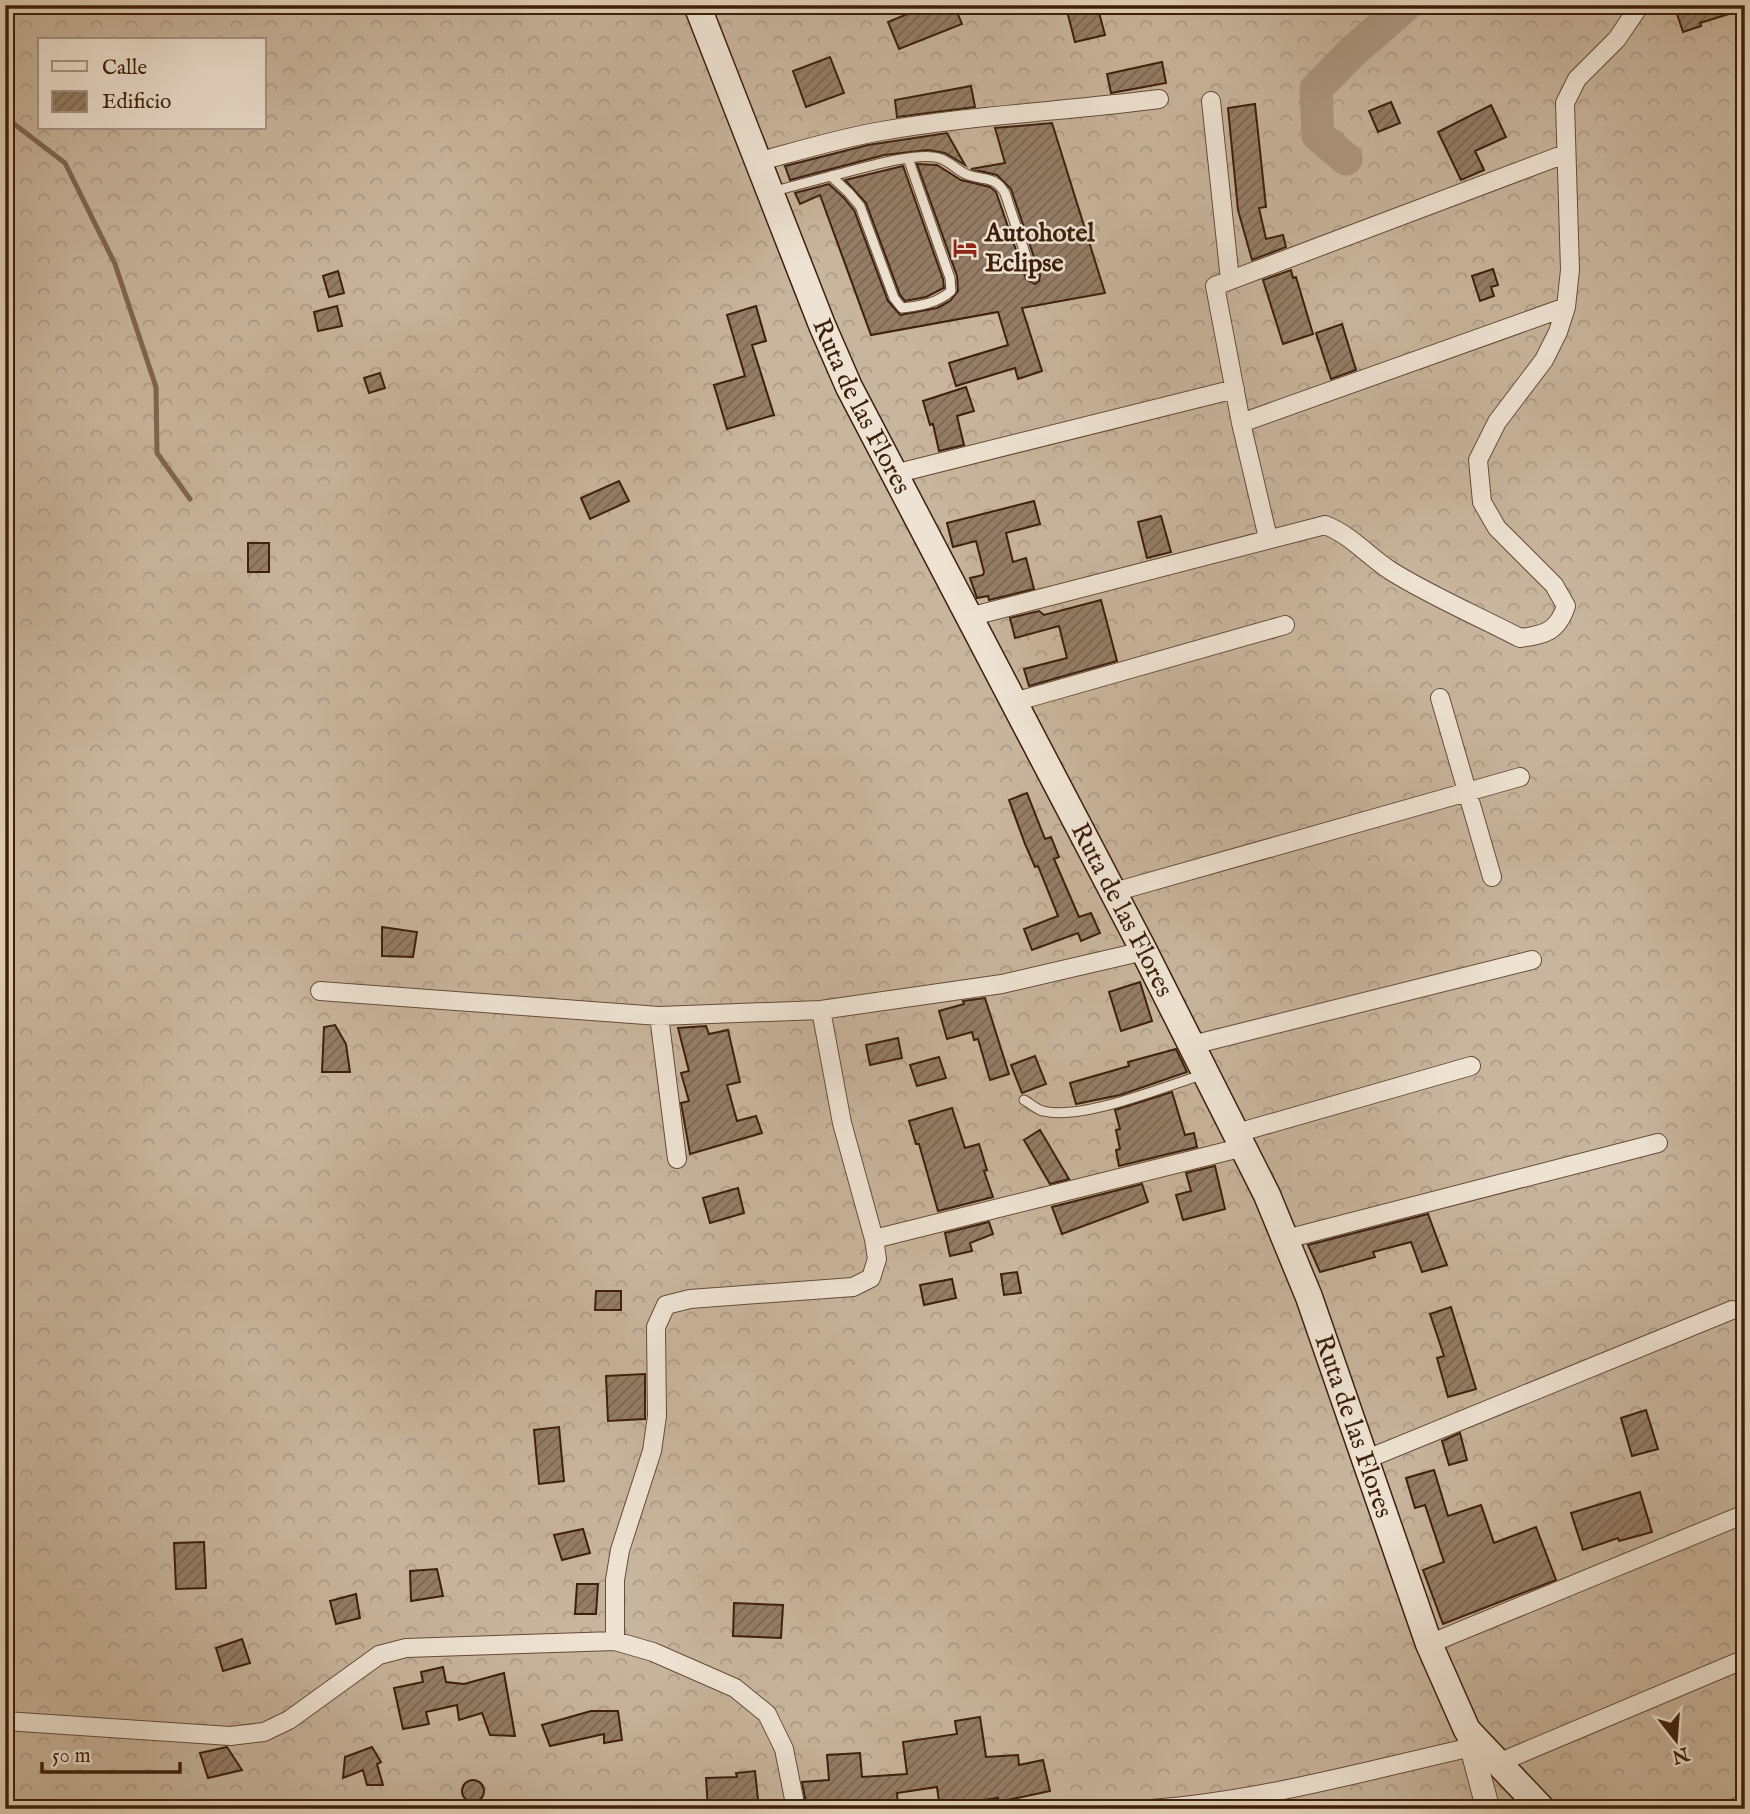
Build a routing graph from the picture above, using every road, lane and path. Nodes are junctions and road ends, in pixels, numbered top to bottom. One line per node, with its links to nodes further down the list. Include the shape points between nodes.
1 (697, 5): 7 (main road, Ruta de las Flores)
2 (1640, 5): 5 (street, via 1617,39 1577,79 1565,103)
3 (1159, 99): 7 (street, via 881,131)
4 (1211, 101): 11 (street)
5 (1565, 154): 11 (street); 12 (street, via 1570,270)
6 (908, 158): 8 (lane); 8 (lane, via 951,291 942,299 915,306 902,308 894,298 860,206); 10 (lane, via 943,159 960,172 1000,184)
7 (757, 162): 9 (main road, Ruta de las Flores)
8 (831, 176): 9 (lane)
9 (769, 193): 15 (main road, Ruta de las Flores, via 849,387)
10 (1033, 277)
11 (1230, 280): 13 (street, via 1215,286)
12 (1566, 307): 14 (street); 16 (street, via 1544,360 1497,422 1478,460 1482,502 1497,528 1554,585 1566,606 1561,622 1541,636 1520,638 1392,572 1342,531 1325,525)
13 (1235, 389): 14 (street); 15 (street)
14 (1241, 423): 16 (street)
15 (894, 474): 17 (main road, Ruta de las Flores)
16 (1268, 538): 17 (street)
17 (969, 617): 20 (main road, Ruta de las Flores)
18 (1285, 625): 20 (street)
19 (1440, 698): 22 (street)
20 (1014, 702): 24 (main road, Ruta de las Flores)
21 (1520, 777): 22 (street)
22 (1467, 792): 23 (street); 24 (street)
23 (1492, 877)
24 (1114, 892): 25 (main road, Ruta de las Flores)
25 (1144, 951): 28 (street, via 1002,984); 30 (main road, Ruta de las Flores)
26 (1532, 960): 30 (street)
27 (320, 990): 29 (street)
28 (821, 1010): 29 (street); 37 (street, via 842,1123)
29 (659, 1016): 36 (street)
30 (1192, 1045): 32 (main road, Ruta de las Flores)
31 (1471, 1066): 34 (street)
32 (1207, 1074): 33 (lane, via 1069,1112 1041,1111); 34 (main road, Ruta de las Flores)
33 (1024, 1100)
34 (1240, 1140): 37 (street); 38 (main road, Ruta de las Flores)
35 (1658, 1143): 38 (street)
36 (677, 1158)
37 (874, 1239): 42 (street, via 877,1259 871,1278 853,1287 690,1299 666,1306 656,1326 657,1416 652,1451 615,1580)
38 (1286, 1239): 40 (main road, Ruta de las Flores)
39 (1732, 1310): 40 (street)
40 (1367, 1459): 43 (main road, Ruta de las Flores)
41 (1745, 1514): 43 (street)
42 (615, 1641): 45 (street, via 406,1648 379,1655 289,1720 264,1732 230,1735); 49 (street, via 653,1652 735,1688 767,1713 784,1749)
43 (1429, 1644): 46 (main road, Ruta de las Flores)
44 (1745, 1659): 47 (street)
45 (5, 1721)
46 (1470, 1738): 47 (main road, Ruta de las Flores); 50 (street, via 1257,1795); 51 (street)
47 (1498, 1762): 52 (main road, Ruta de las Flores)
48 (1745, 1804): 53 (street)
49 (796, 1809)
50 (1151, 1809)
51 (1488, 1809)
52 (1542, 1809)
53 (1732, 1809)

